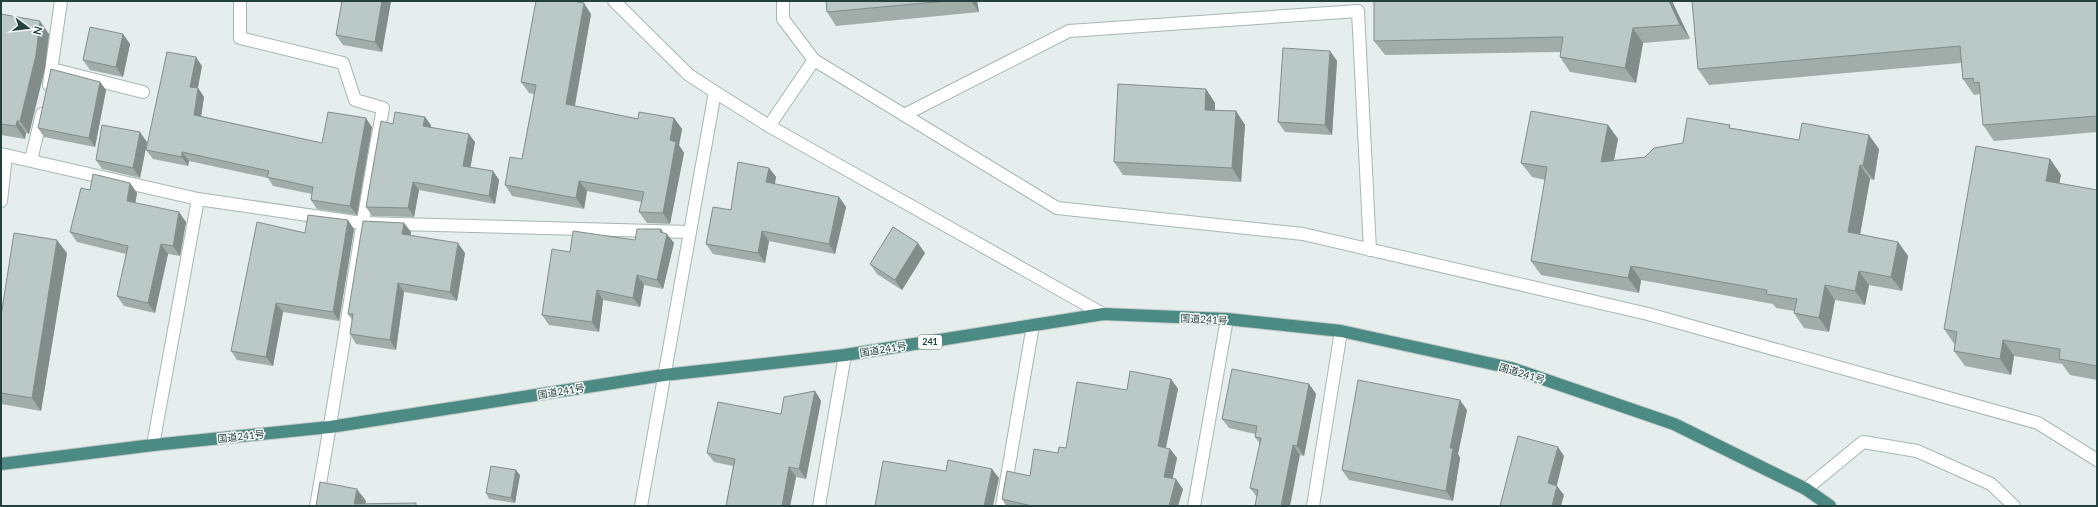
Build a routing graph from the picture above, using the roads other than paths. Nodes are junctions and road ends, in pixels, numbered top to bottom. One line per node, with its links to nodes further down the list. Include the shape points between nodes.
1 (61, 1): 6 (street)
2 (240, 1): 15 (street, via 240,38 343,63 355,100 383,108)
3 (614, 1): 8 (street, via 689,75)
4 (783, 1): 5 (street, via 783,19)
5 (814, 60): 9 (street); 10 (street)
6 (52, 69): 7 (street); 12 (street)
7 (143, 92)
8 (715, 92): 10 (street); 16 (street)
9 (904, 115): 17 (street, via 1057,208 1303,234); 17 (street, via 1069,32 1358,11)
10 (769, 126): 18 (street)
11 (3, 155): 12 (street); 14 (street)
12 (31, 160): 13 (street)
13 (198, 199): 15 (street); 25 (street)
14 (1, 201)
15 (362, 223): 16 (street); 24 (street)
16 (690, 232): 23 (street)
17 (1370, 250): 26 (street, via 1648,314 2038,423)
18 (1103, 314): 19 (highway, 国道241号 / 241); 20 (highway, 国道241号 / 241)
19 (1227, 319): 21 (highway, 国道241号 / 241); 33 (street)
20 (1033, 325): 22 (highway, 国道241号 / 241); 32 (street)
21 (1341, 331): 28 (highway, 国道241号 / 241, via 1511,368 1674,424); 34 (street)
22 (846, 355): 23 (highway, 国道241号 / 241); 31 (street)
23 (664, 375): 24 (highway, 国道241号 / 241); 30 (street)
24 (330, 427): 25 (highway, 国道241号 / 241); 29 (street)
25 (153, 445): 27 (highway, 国道241号 / 241)
26 (2097, 460)
27 (1, 464)
28 (1806, 489): 35 (highway, 国道241号 / 241); 36 (street, via 1863,442 1918,451 1991,484)
29 (316, 506)
30 (641, 506)
31 (819, 506)
32 (1002, 506)
33 (1194, 506)
34 (1313, 506)
35 (1830, 506)
36 (2014, 506)

